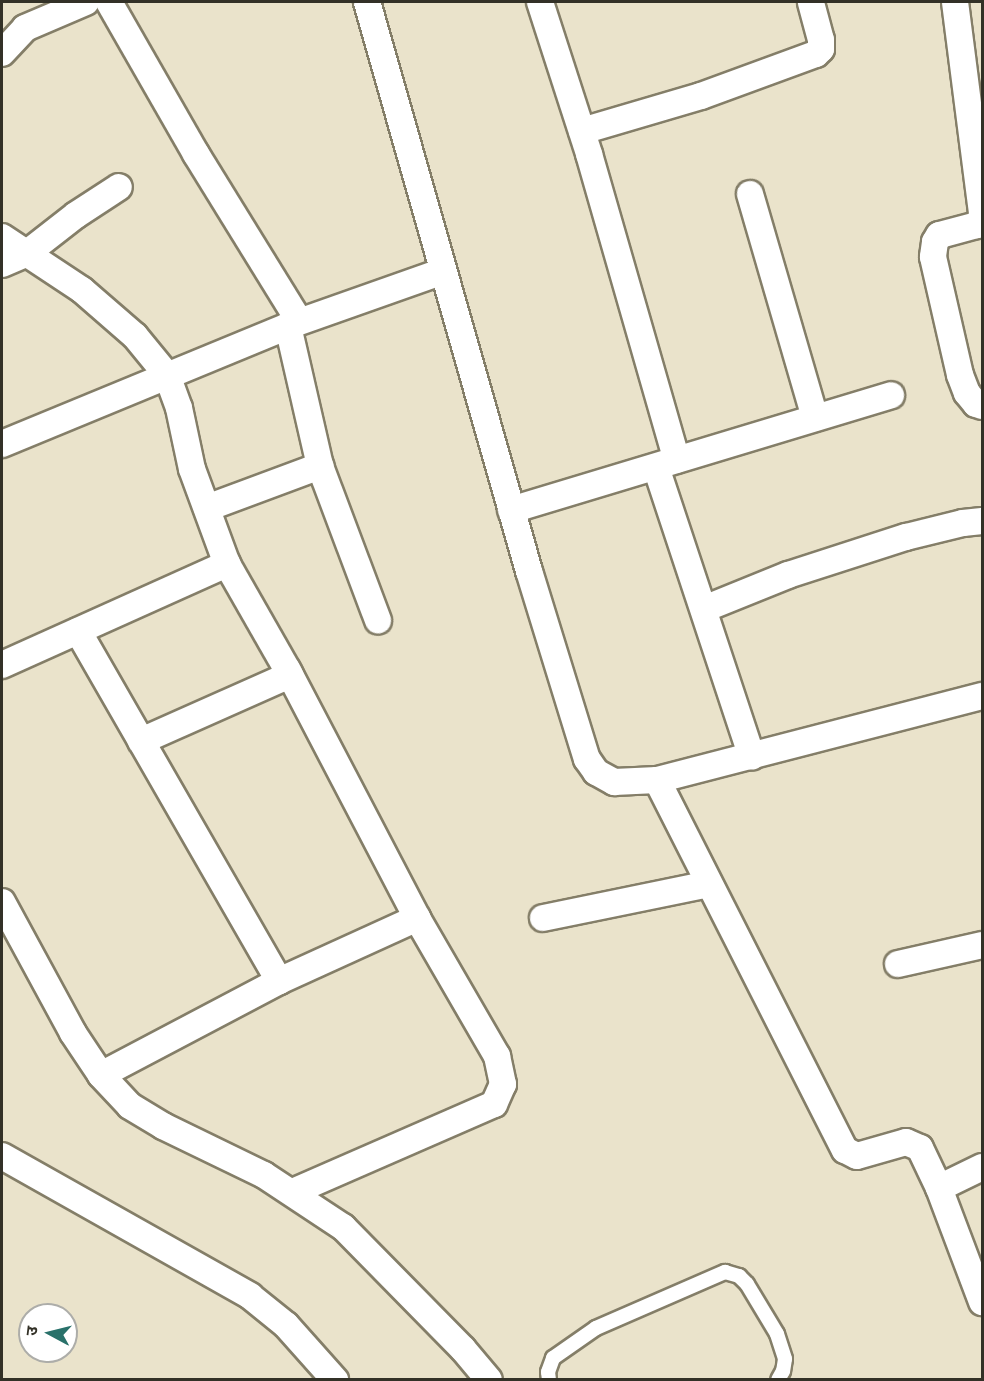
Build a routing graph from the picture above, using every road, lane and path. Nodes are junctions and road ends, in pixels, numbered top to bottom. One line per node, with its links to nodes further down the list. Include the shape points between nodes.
1 (86, 2): 7 (street, via 25,28)
2 (367, 2): 14 (street)
3 (540, 2): 8 (street)
4 (811, 2): 8 (street, via 822,40 821,49 810,57 701,96)
5 (955, 2): 18 (street, via 982,213 977,225 939,235 933,257 960,375 967,393)
6 (117, 5): 15 (street)
7 (2, 53)
8 (582, 131): 21 (street)
9 (119, 187): 12 (street)
10 (750, 194): 19 (street)
11 (2, 237): 12 (street)
12 (26, 254): 13 (street); 16 (street, via 82,290 135,336)
13 (2, 264)
14 (443, 271): 15 (street); 24 (street)
15 (293, 324): 16 (street); 22 (street)
16 (167, 375): 20 (street); 23 (street, via 179,408 192,469)
17 (891, 395): 19 (street)
18 (982, 405)
19 (815, 418): 21 (street)
20 (2, 444)
21 (667, 463): 24 (street); 27 (street)
22 (320, 466): 23 (street); 28 (street)
23 (207, 508): 26 (street)
24 (511, 510): 35 (street, via 587,759 596,772 614,782)
25 (982, 521): 27 (street, via 906,537 788,575)
26 (227, 564): 29 (street); 31 (street)
27 (704, 609): 34 (street)
28 (378, 620)
29 (78, 631): 30 (street); 33 (street)
30 (2, 666)
31 (290, 675): 33 (street); 38 (street)
32 (980, 704): 34 (street)
33 (141, 741): 42 (street)
34 (752, 757): 35 (street)
35 (657, 780): 36 (street)
36 (709, 884): 39 (street); 46 (street, via 844,1150 857,1156 899,1143 914,1144 920,1148)
37 (2, 902): 43 (street, via 73,1033)
38 (417, 918): 42 (street); 47 (street, via 497,1056 503,1084 500,1096 494,1104)
39 (543, 918)
40 (982, 945): 41 (street)
41 (897, 964)
42 (279, 981): 43 (street)
43 (101, 1075): 47 (street, via 138,1111)
44 (2, 1156): 49 (street, via 250,1296 286,1325)
45 (982, 1167): 46 (street)
46 (939, 1188): 48 (street)
47 (292, 1192): 50 (street, via 343,1227)
48 (982, 1302)
49 (335, 1380)
50 (489, 1380)
51 (549, 1380): 52 (lane, via 552,1358 596,1328 725,1272 739,1276 747,1284 777,1334 785,1359)
52 (778, 1380)

